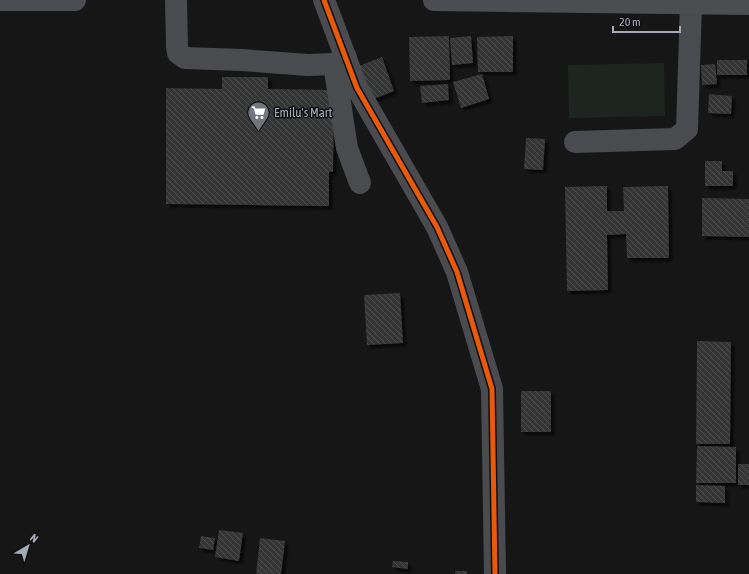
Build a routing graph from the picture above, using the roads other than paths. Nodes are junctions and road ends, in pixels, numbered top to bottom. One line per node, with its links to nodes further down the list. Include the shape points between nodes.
1 (0, 0): 2 (main road)
2 (75, 0)
3 (176, 0): 9 (street, via 177,47 178,53 185,58 308,65)
4 (324, 0): 9 (street)
5 (434, 0): 6 (main road)
6 (525, 1): 7 (main road)
7 (691, 4): 8 (main road); 10 (street, via 687,129 675,139)
8 (749, 4)
9 (340, 60): 11 (street, via 347,148); 12 (street, via 437,227 457,272 492,388)
10 (575, 142)
11 (360, 183)
12 (495, 574)

